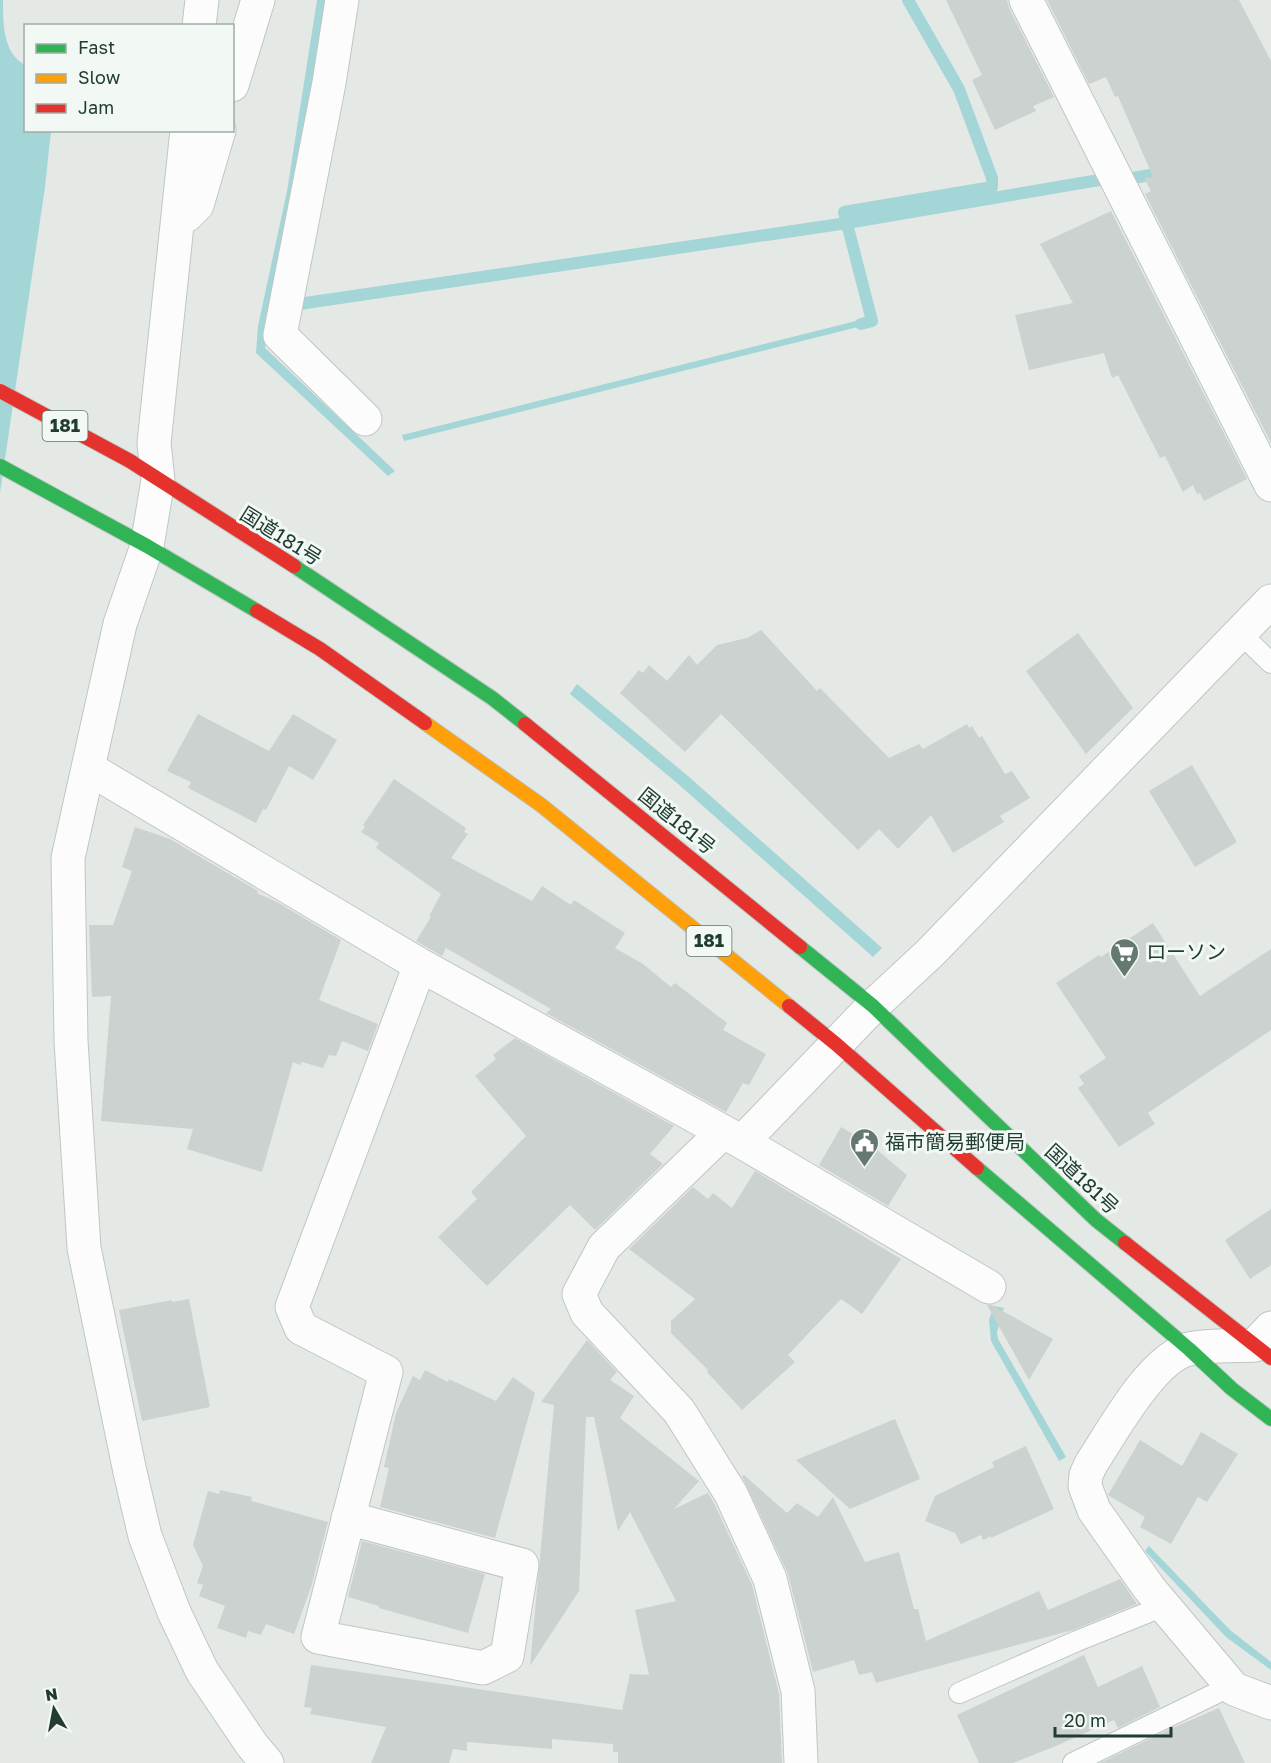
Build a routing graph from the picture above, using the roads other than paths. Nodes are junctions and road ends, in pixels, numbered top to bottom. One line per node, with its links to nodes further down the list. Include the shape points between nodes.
1 (202, 0): 5 (street)
2 (258, 0): 6 (street)
3 (342, 0): 11 (street, via 330,83 280,334)
4 (1026, 0): 14 (street)
5 (199, 24)
6 (234, 79)
7 (187, 132): 9 (street)
8 (218, 132): 9 (street, via 197,205)
9 (176, 228): 13 (street, via 154,443)
10 (0, 391): 13 (highway, 国道181号 / 181)
11 (365, 419)
12 (0, 466): 15 (highway, 181)
13 (158, 480): 15 (street); 21 (highway, 国道181号 / 181, via 492,698)
14 (1271, 485)
15 (147, 546): 19 (street, via 120,624); 22 (highway, 181, via 320,649 541,805)
16 (1271, 601): 17 (street)
17 (1240, 633): 18 (lane); 21 (street, via 930,953)
18 (1271, 663)
19 (88, 768): 20 (street); 33 (street, via 69,858 71,1041 84,1248 145,1536 202,1671)
20 (420, 965): 23 (street); 28 (street, via 292,1307 301,1328 386,1372)
21 (873, 1006): 22 (street); 25 (highway, 国道181号 / 181, via 1096,1220)
22 (836, 1044): 23 (street); 26 (highway, 181)
23 (732, 1137): 24 (street); 34 (street, via 604,1247 579,1294 587,1313 679,1411 732,1494 770,1579 798,1691)
24 (989, 1287)
25 (1266, 1344): 26 (street)
26 (1189, 1349): 27 (highway, 181); 29 (street, via 1168,1359 1147,1381 1086,1475 1085,1486 1094,1510)
27 (1271, 1419)
28 (348, 1518): 28 (street, via 318,1637 483,1668 507,1656 522,1565)
29 (1164, 1606): 30 (street); 31 (lane)
30 (1232, 1686): 32 (street); 35 (lane)
31 (959, 1694)
32 (1271, 1703)
33 (267, 1763)
34 (801, 1763)
35 (1073, 1763)

